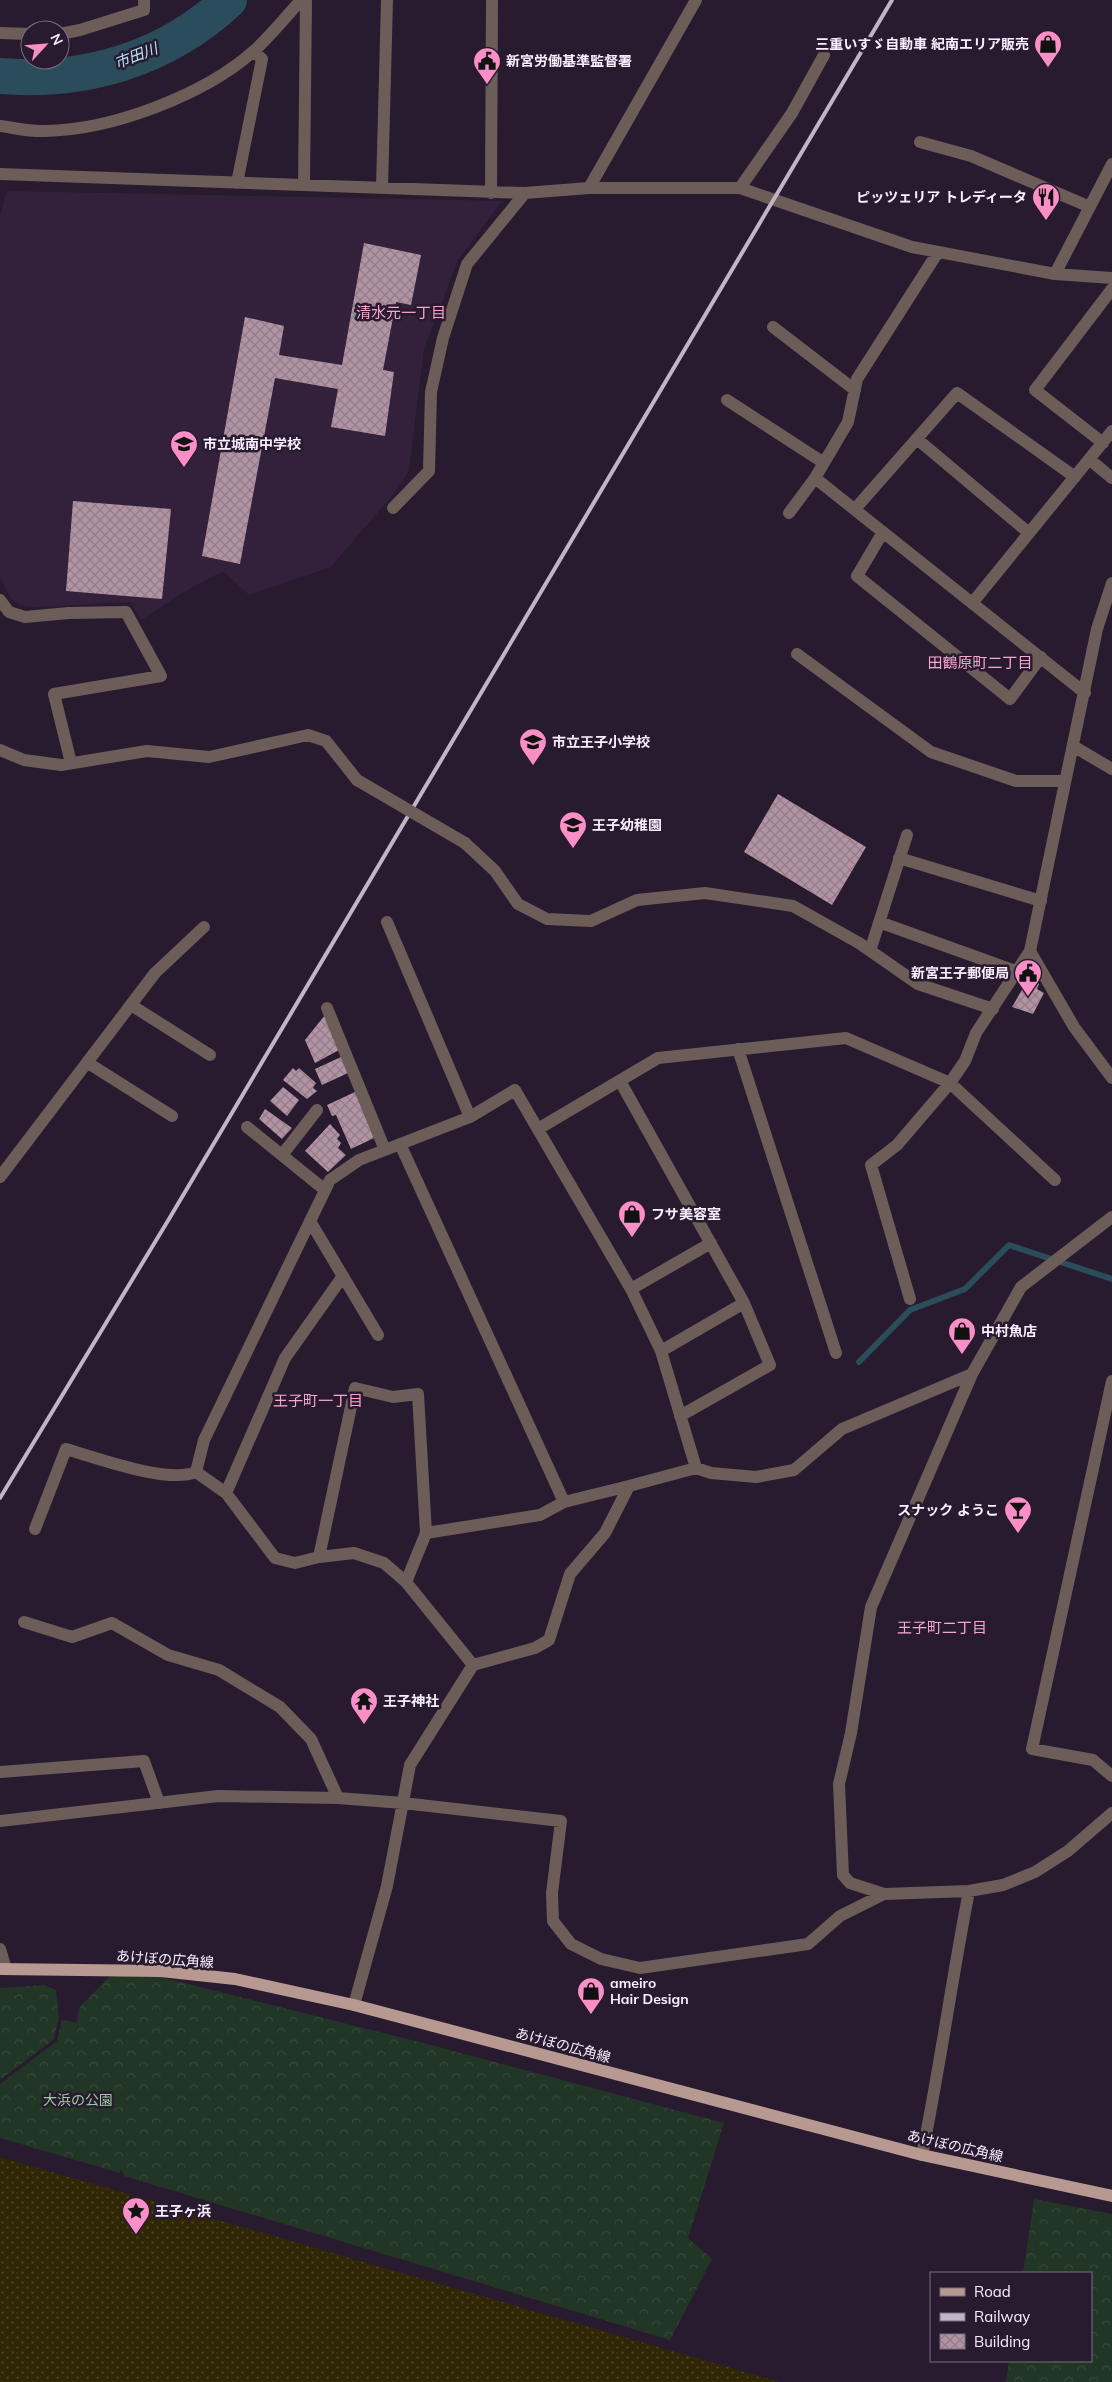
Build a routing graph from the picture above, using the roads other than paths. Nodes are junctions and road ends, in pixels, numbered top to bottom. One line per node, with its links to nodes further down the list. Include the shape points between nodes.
1 (144, 0): 7 (street, via 144,10)
2 (301, 0): 10 (street)
3 (306, 0): 17 (street)
4 (387, 0): 18 (street)
5 (492, 0): 21 (street)
6 (696, 0): 19 (street)
7 (70, 32)
8 (0, 33): 9 (street)
9 (20, 34)
10 (254, 51): 12 (street, via 202,87 118,121 45,131); 16 (street, via 262,59)
11 (824, 55): 20 (street, via 792,113)
12 (0, 126)
13 (920, 142): 23 (street, via 971,156)
14 (1112, 164): 23 (street)
15 (1, 177): 16 (street)
16 (237, 183): 17 (street)
17 (304, 185): 18 (street)
18 (382, 188): 21 (street)
19 (589, 188): 20 (street); 22 (street)
20 (740, 188): 24 (street, via 912,247)
21 (491, 193): 22 (street)
22 (525, 193): 39 (street, via 467,264 443,338 431,392 429,471)
23 (1090, 207): 25 (street)
24 (938, 252): 25 (street); 29 (street, via 857,379)
25 (1056, 274): 26 (street)
26 (1112, 278)
27 (1112, 289): 33 (street, via 1035,390)
28 (773, 327): 29 (street)
29 (855, 390): 35 (street, via 848,422)
30 (727, 400): 35 (street)
31 (1112, 431): 33 (street)
32 (916, 440): 36 (street, via 957,393); 40 (street); 43 (street)
33 (1103, 442): 34 (street)
34 (1089, 459): 36 (street); 38 (street)
35 (824, 463): 37 (street)
36 (1075, 477): 43 (street)
37 (815, 478): 40 (street); 41 (street)
38 (1112, 478)
39 (393, 508)
40 (855, 510): 42 (street)
41 (789, 513)
42 (883, 532): 46 (street); 48 (street, via 857,576 1010,699)
43 (1029, 532): 46 (street)
44 (1112, 583): 49 (street, via 1097,629)
45 (0, 600): 52 (street, via 8,612 25,617 126,612 161,676 54,694)
46 (973, 602): 48 (street)
47 (797, 654): 54 (street, via 931,752 1016,781)
48 (1042, 657): 49 (street)
49 (1085, 693): 50 (street)
50 (1073, 746): 53 (street); 54 (street)
51 (0, 750): 52 (street, via 24,760 60,765)
52 (71, 763): 61 (street, bridge, via 147,751 209,758 308,735 326,742 357,780 465,843 495,871 518,904 547,919 591,921 637,900 705,893 794,906)
53 (1112, 769)
54 (1065, 781): 57 (street)
55 (907, 835): 56 (street)
56 (899, 858): 57 (street); 59 (street)
57 (1041, 901): 62 (street)
58 (387, 922): 75 (street)
59 (879, 922): 61 (street); 63 (street)
60 (204, 927): 64 (street, via 156,973)
61 (870, 951): 66 (street, via 918,984)
62 (1030, 952): 63 (street); 70 (street, via 1074,1027)
63 (1018, 972): 66 (street)
64 (131, 1005): 68 (street); 69 (street)
65 (327, 1008): 79 (street)
66 (993, 1008): 72 (street)
67 (738, 1049): 71 (street, via 658,1058); 72 (street, via 846,1038); 93 (street)
68 (210, 1055)
69 (88, 1063): 74 (street); 81 (street)
70 (1112, 1078)
71 (620, 1081): 77 (street); 86 (street)
72 (950, 1083): 82 (street); 89 (street, via 897,1145 871,1165)
73 (317, 1110): 80 (street)
74 (172, 1116)
75 (470, 1118): 77 (street, via 515,1090); 78 (street)
76 (247, 1127): 80 (street)
77 (538, 1129): 88 (street)
78 (400, 1144): 79 (street); 101 (street)
79 (385, 1150): 83 (street, via 359,1160 330,1180)
80 (282, 1155): 83 (street)
81 (0, 1177)
82 (1055, 1180)
83 (325, 1190): 85 (street)
84 (1112, 1217): 94 (street, via 1021,1287)
85 (310, 1221): 87 (street); 98 (street, via 204,1440)
86 (710, 1243): 88 (street); 90 (street)
87 (343, 1276): 91 (street); 100 (street, via 285,1358)
88 (631, 1289): 92 (street)
89 (910, 1299)
90 (744, 1303): 92 (street); 96 (street, via 770,1366)
91 (378, 1335)
92 (660, 1351): 96 (street)
93 (836, 1353)
94 (972, 1374): 97 (street, via 842,1429 794,1470 756,1477 711,1473); 116 (street, via 871,1607 839,1784 843,1875 850,1883)
95 (1112, 1381): 109 (street, via 1032,1749 1093,1760)
96 (680, 1416): 97 (street)
97 (696, 1468): 99 (street)
98 (196, 1472): 100 (street); 102 (street, via 186,1476 136,1469 66,1449)
99 (629, 1486): 101 (street); 107 (street, via 605,1533 570,1574 549,1640 535,1648)
100 (226, 1493): 104 (street, via 275,1558 295,1563)
101 (564, 1502): 103 (street, via 540,1515)
102 (35, 1529)
103 (426, 1533): 104 (street, via 418,1394 393,1397 355,1388); 105 (street)
104 (319, 1556): 105 (street, via 354,1553 384,1563)
105 (406, 1582): 107 (street)
106 (24, 1622): 110 (street, via 72,1637 112,1623 168,1655 219,1670 280,1707 311,1739)
107 (473, 1665): 112 (street, via 410,1764)
108 (0, 1772): 111 (street, via 144,1761)
109 (1112, 1776)
110 (338, 1798): 111 (street, via 218,1796); 112 (street)
111 (159, 1803): 114 (street)
112 (403, 1803): 116 (street, via 560,1821 552,1921 571,1944 601,1959 640,1968 808,1944 840,1916); 119 (street, via 387,1886)
113 (1112, 1813): 115 (street, via 1068,1851 1035,1872 1002,1885)
114 (0, 1821)
115 (969, 1890): 116 (street); 120 (street, via 953,1972 938,2080)
116 (884, 1894)
117 (0, 1949): 118 (street)
118 (3, 1969): 119 (main road, あけぼの広角線, via 161,1971 235,1979)
119 (354, 2005): 120 (main road, あけぼの広角線)
120 (922, 2155): 121 (main road, あけぼの広角線)
121 (1112, 2196)

